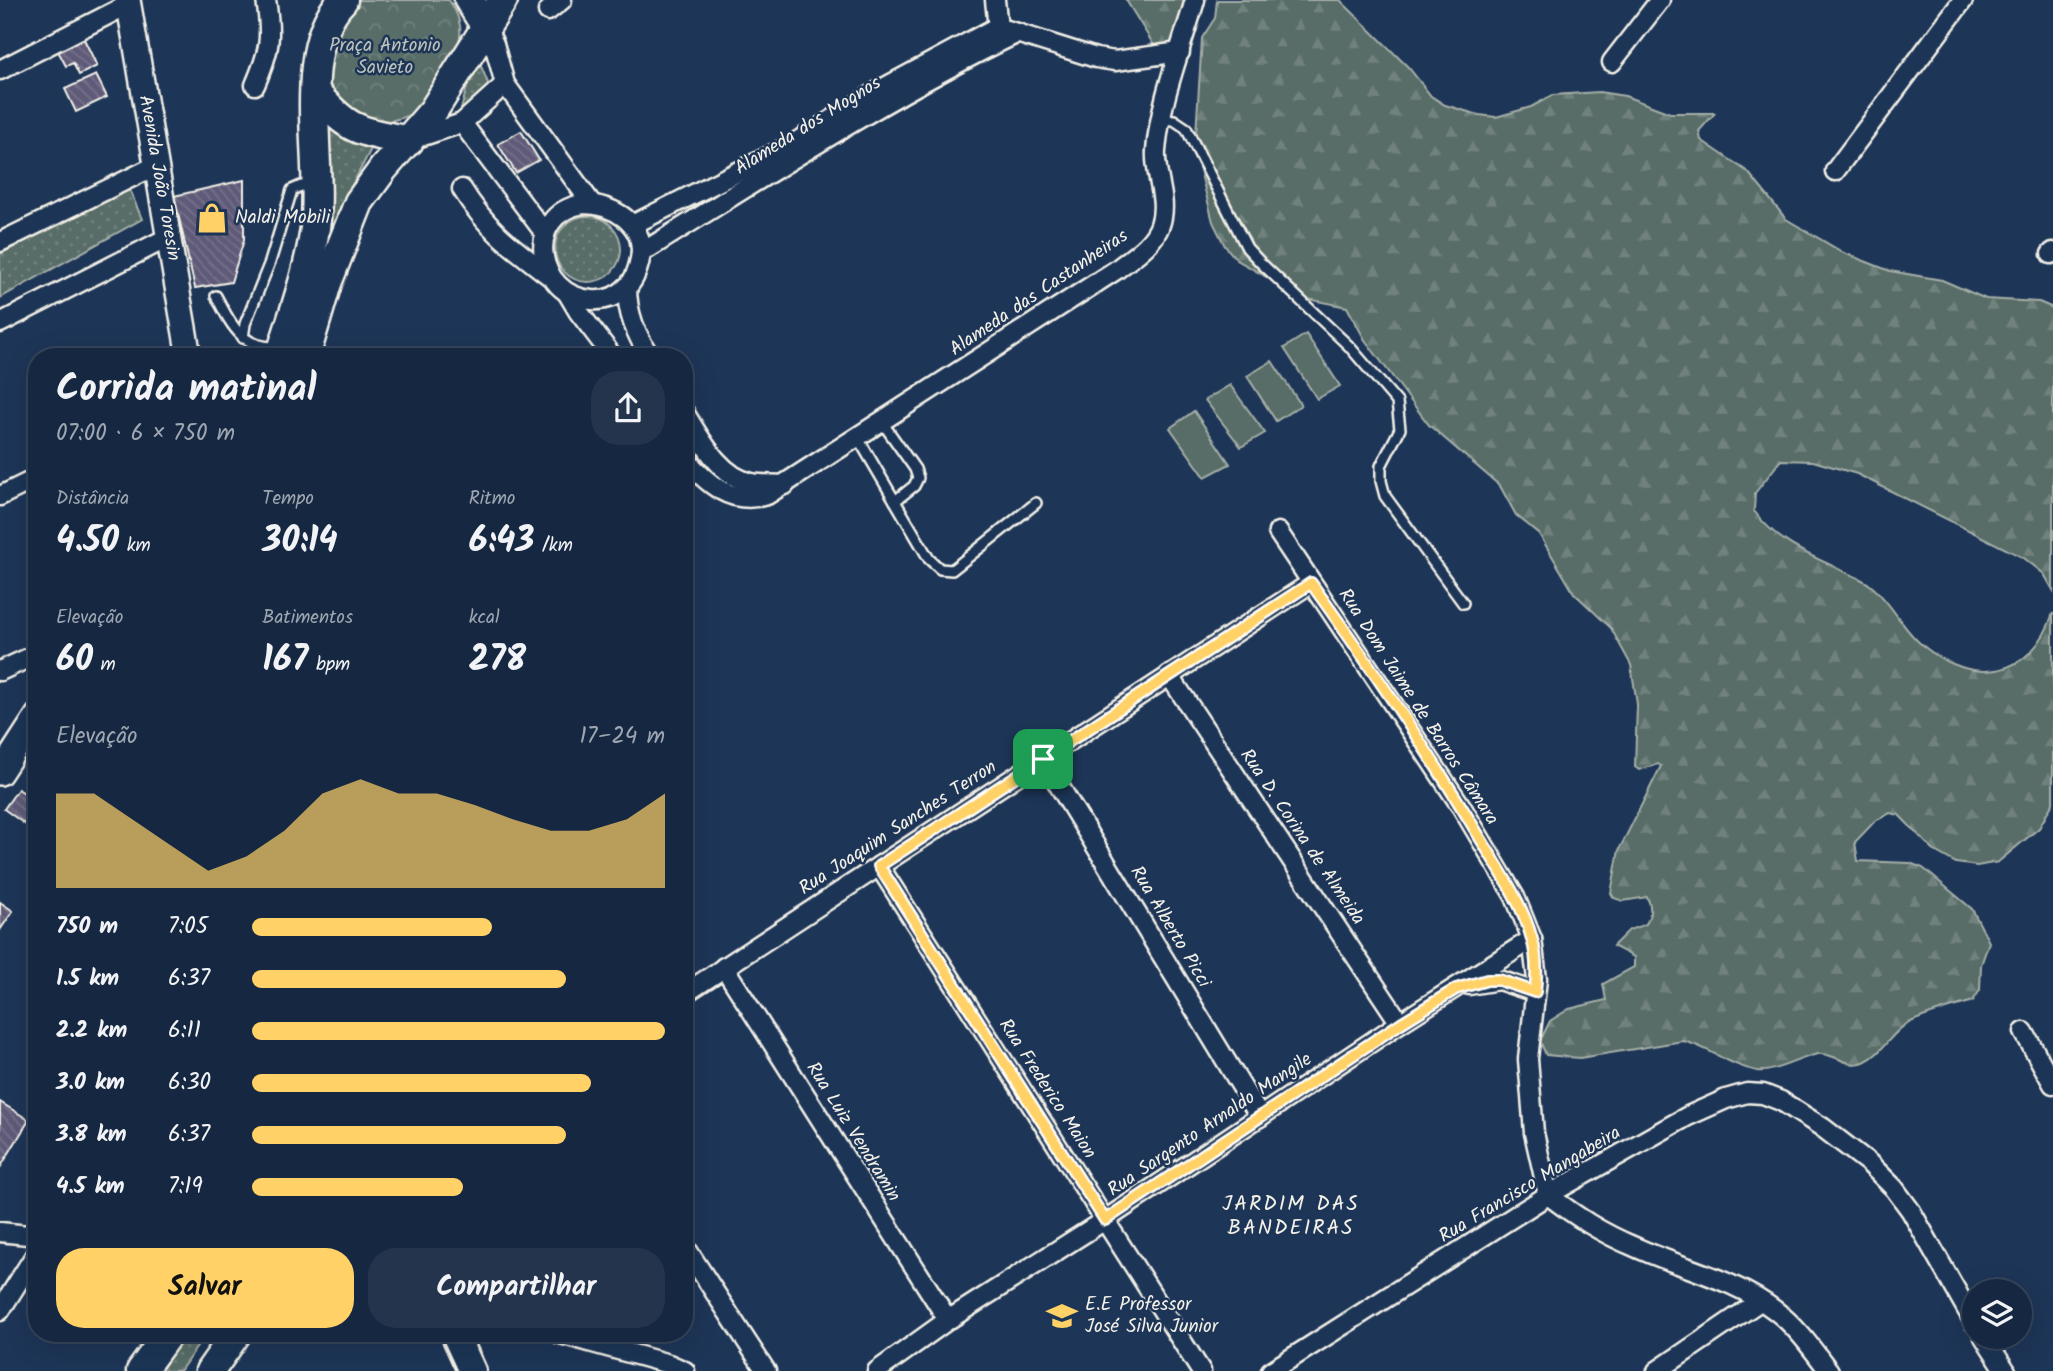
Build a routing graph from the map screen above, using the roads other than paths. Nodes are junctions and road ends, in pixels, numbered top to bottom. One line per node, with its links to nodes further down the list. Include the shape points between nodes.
1 (266, 0): 16 (street, via 268,54)
2 (343, 0): 17 (main road, via 325,26)
3 (468, 0): 10 (main road)
4 (503, 0): 10 (main road)
5 (995, 0): 11 (street)
6 (1195, 0): 12 (street, Alameda das Castanheiras)
7 (1660, 0): 13 (street)
8 (1963, 0): 22 (street)
9 (129, 2): 14 (street); 21 (street, Avenida João Toresin)
10 (486, 27): 15 (street); 20 (main road)
11 (998, 35): 12 (street, via 1018,33 1115,61); 26 (street, Alameda dos Mognos, via 878,91 793,144); 30 (street, Alameda dos Mognos)
12 (1180, 52): 18 (street, Alameda das Castanheiras)
13 (1612, 62)
14 (0, 70)
15 (505, 84): 19 (street); 25 (street)
16 (256, 85)
17 (315, 92): 20 (main road, via 342,121 364,132); 23 (main road)
18 (1161, 119): 43 (street, Alameda das Castanheiras, via 1155,153 1162,216 1146,247); 54 (lane, via 1186,128 1247,248 1349,346 1397,402 1400,429 1381,466 1385,496)
19 (463, 124): 20 (street); 27 (street)
20 (409, 141): 40 (main road, via 359,202 327,283)
21 (157, 164): 28 (street, Avenida João Toresin); 29 (street)
22 (1835, 171)
23 (317, 187): 36 (lane, via 292,190); 39 (main road, via 315,228)
24 (462, 189): 31 (street, via 494,231)
25 (592, 204): 26 (street, via 615,210); 27 (street, via 566,209)
26 (632, 225): 30 (street, via 639,234)
27 (544, 232): 31 (street, via 545,262)
28 (169, 237): 35 (street); 37 (street, Avenida João Toresin)
29 (0, 242)
30 (641, 253): 32 (street, via 638,271)
31 (552, 278): 33 (street)
32 (627, 287): 33 (street, via 599,301); 42 (street, via 632,324)
33 (568, 294): 41 (street)
34 (216, 296): 36 (lane)
35 (0, 323)
36 (243, 338): 38 (lane)
37 (188, 348)
38 (263, 348)
39 (290, 348)
40 (292, 348)
41 (606, 348)
42 (645, 348)
43 (882, 422): 45 (street, Alameda das Castanheiras); 50 (lane, via 918,478)
44 (693, 425): 48 (street, via 727,471 750,483)
45 (858, 438): 48 (street, Alameda das Castanheiras); 50 (lane)
46 (693, 468): 48 (street, Alameda das Castanheiras, via 725,494 755,499)
47 (28, 482): 49 (street)
48 (785, 485)
49 (0, 496)
50 (895, 501): 51 (lane, via 929,559 940,569 952,570)
51 (1036, 503)
52 (1278, 532): 53 (street, Rua Dom Jaime de Barros Câmara)
53 (1311, 583): 57 (street, Rua Joaquim Sanches Terron); 62 (street, Rua Dom Jaime de Barros Câmara, via 1461,806 1515,897)
54 (1463, 603)
55 (28, 658): 56 (street)
56 (0, 671)
57 (1169, 675): 59 (street, Rua Joaquim Sanches Terron); 67 (street, Rua D. Corina de Almeida)
58 (28, 730): 60 (street)
59 (1043, 759): 61 (street, Rua Joaquim Sanches Terron); 70 (street, Rua Alberto Picci)
60 (0, 773)
61 (879, 866): 63 (street, Rua Joaquim Sanches Terron); 72 (street, Rua Frederico Maion)
62 (1532, 939): 65 (street, Rua Sargento Arnaldo Mangile); 66 (street, Rua Dom Jaime de Barros Câmara)
63 (724, 967): 64 (street, Rua Joaquim Sanches Terron); 80 (street, Rua Luiz Vendramin)
64 (693, 988)
65 (1456, 989): 66 (street, via 1499,980); 67 (street, Rua Sargento Arnaldo Mangile)
66 (1535, 992): 71 (street, Rua Dom Jaime de Barros Câmara, via 1528,1059 1534,1133)
67 (1401, 1023): 70 (street, Rua Sargento Arnaldo Mangile)
68 (2024, 1032): 69 (street)
69 (2053, 1084)
70 (1260, 1117): 72 (street, Rua Sargento Arnaldo Mangile)
71 (1548, 1195): 77 (street, via 1592,1228); 78 (street, Rua Francisco Mangabeira, via 1688,1116 1726,1099 1763,1094 1822,1127 1894,1188); 93 (street, Rua Francisco Mangabeira)
72 (1105, 1220): 80 (street, Rua Sargento Arnaldo Mangile); 92 (street, Rua Frederico Maion)
73 (0, 1233): 74 (street)
74 (28, 1235)
75 (693, 1259): 90 (street)
76 (28, 1266): 79 (street)
77 (1760, 1301): 94 (street); 95 (street, via 1789,1322)
78 (1962, 1301)
79 (0, 1311)
80 (948, 1320): 91 (street, Rua Sargento Arnaldo Mangile)
81 (162, 1342): 86 (main road)
82 (230, 1342): 87 (main road)
83 (459, 1342): 88 (main road)
84 (589, 1342): 89 (street)
85 (1992, 1349): 96 (street)
86 (141, 1371)
87 (210, 1371)
88 (472, 1371)
89 (685, 1371)
90 (766, 1371)
91 (877, 1371)
92 (1201, 1371)
93 (1270, 1371)
94 (1657, 1371)
95 (1829, 1371)
96 (2006, 1371)

